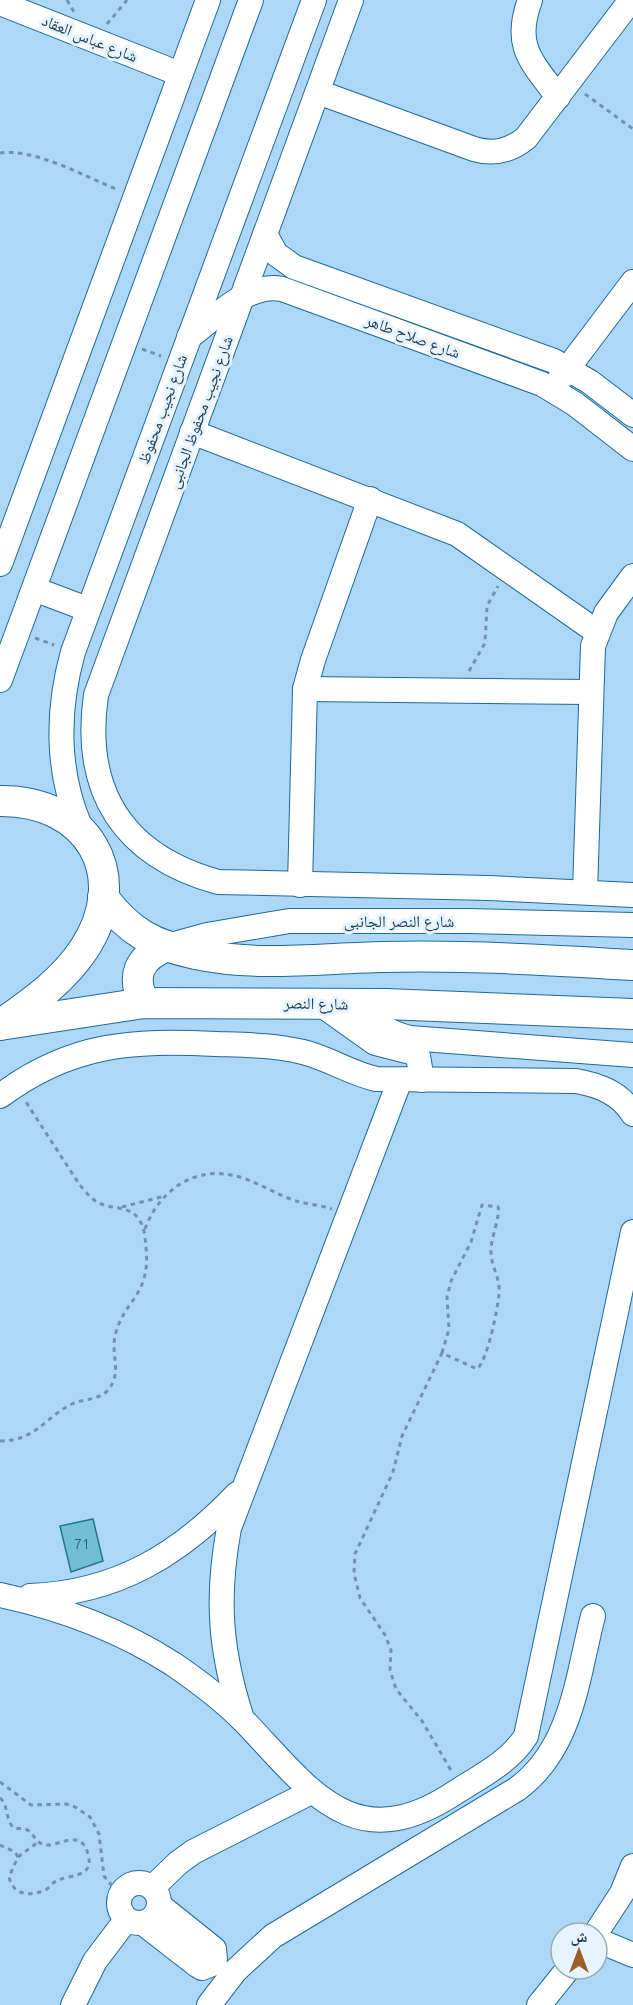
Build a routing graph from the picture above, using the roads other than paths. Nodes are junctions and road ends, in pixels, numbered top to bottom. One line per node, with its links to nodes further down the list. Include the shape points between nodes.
1 (208, 0): 8 (street)
2 (251, 0): 15 (street)
3 (314, 0): 16 (street, شارع نجيب محفوظ)
4 (351, 0): 10 (street, شارع نجيب محفوظ الجانبى)
5 (530, 0): 9 (street, via 522,22 524,47 529,58)
6 (631, 0): 9 (street)
7 (0, 3): 8 (street, شارع عباس العقاد)
8 (180, 74): 14 (street)
9 (563, 89): 10 (street, via 526,138 496,152 474,149)
10 (318, 92): 11 (street, شارع نجيب محفوظ الجانبى)
11 (265, 234): 13 (street, شارع نجيب محفوظ الجانبى); 17 (street, شارع صلاح طاهر, via 276,254 294,267)
12 (633, 282): 17 (street)
13 (241, 299): 16 (street, شارع صلاح طاهر); 18 (street, شارع صلاح طاهر, via 260,288 282,289); 20 (street, شارع نجيب محفوظ الجانبى)
14 (98, 300): 15 (street); 23 (street)
15 (134, 312): 25 (street)
16 (189, 337): 26 (street, شارع نجيب محفوظ)
17 (568, 368): 18 (street); 19 (street, شارع صلاح طاهر)
18 (552, 389): 21 (street, شارع صلاح طاهر)
19 (633, 415)
20 (192, 432): 22 (street); 33 (street, شارع نجيب محفوظ الجانبى, via 96,695 93,750 99,777 124,826 151,852 192,875 218,882)
21 (633, 449)
22 (370, 499): 27 (street, via 457,534); 29 (street)
23 (0, 564)
24 (633, 576): 27 (street)
25 (34, 589): 26 (street); 28 (street)
26 (87, 609): 32 (street, شارع نجيب محفوظ, via 62,705 61,738 70,803)
27 (597, 632): 30 (street)
28 (0, 680)
29 (305, 689): 30 (street); 33 (street)
30 (590, 692): 34 (street)
31 (0, 801): 32 (main road, via 42,805)
32 (80, 826): 36 (main road, via 98,851 104,876)
33 (300, 885): 34 (street, شارع نجيب محفوظ الجانبى)
34 (585, 892): 35 (street, شارع نجيب محفوظ الجانبى)
35 (633, 895)
36 (103, 897): 38 (main road, via 120,920); 44 (main road, via 97,926 69,969)
37 (633, 925): 38 (street, شارع النصر الجانبى, via 289,921)
38 (167, 946): 39 (main road, via 242,960 494,958); 41 (main road, via 143,962 138,990)
39 (633, 965)
40 (320, 1003): 41 (main road, شارع النصر); 42 (main road, شارع النصر); 47 (street, via 375,1043 418,1056)
41 (144, 1004): 44 (main road, شارع النصر)
42 (363, 1004): 43 (main road, شارع النصر); 45 (street, via 377,1023 398,1035)
43 (633, 1014)
44 (0, 1025)
45 (488, 1044): 46 (street); 48 (street, via 456,1058)
46 (633, 1055)
47 (411, 1080): 48 (street); 49 (street, via 355,1074 307,1053 282,1047 156,1041 83,1052); 52 (street, via 348,1215)
48 (455, 1080): 50 (street, via 576,1081 615,1094)
49 (8, 1090)
50 (633, 1114)
51 (633, 1232): 56 (street, via 526,1736 508,1758 417,1814 380,1820 343,1812)
52 (241, 1491): 53 (street, via 186,1542 120,1579 66,1593); 55 (street, via 227,1537 219,1604 222,1643)
53 (5, 1596): 55 (street, via 52,1608 134,1642 190,1677)
54 (593, 1616): 64 (street, via 564,1729 541,1768 517,1789 273,1936 236,1971)
55 (242, 1719): 56 (street)
56 (310, 1792): 58 (street, via 193,1852 164,1875)
57 (633, 1866): 59 (street)
58 (145, 1909): 58 (street, via 134,1884 120,1896 119,1908); 63 (street, via 95,1961)
59 (604, 1921)
60 (609, 1945): 61 (street)
61 (633, 1955)
62 (558, 1981): 65 (street)
63 (73, 2005)
64 (209, 2005)
65 (539, 2005)

